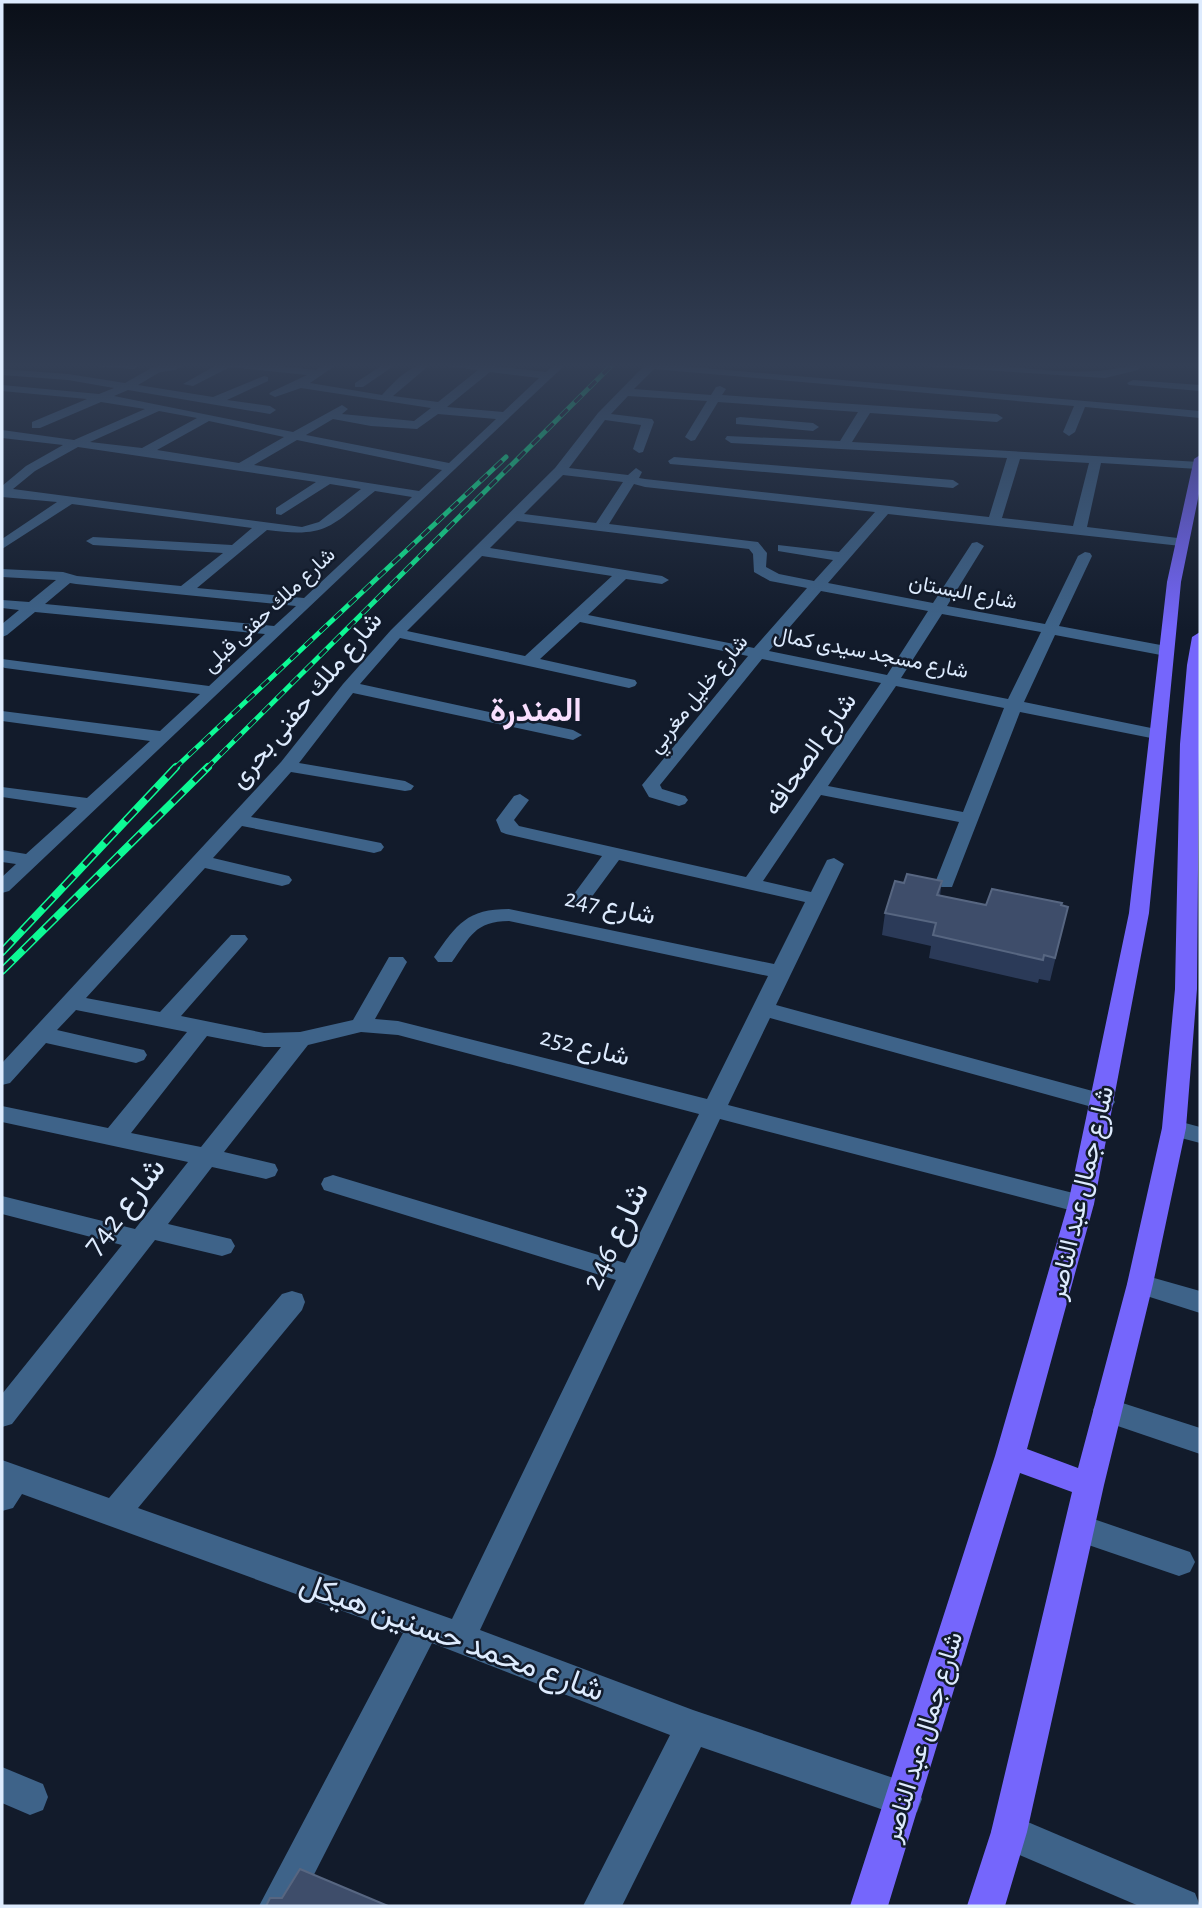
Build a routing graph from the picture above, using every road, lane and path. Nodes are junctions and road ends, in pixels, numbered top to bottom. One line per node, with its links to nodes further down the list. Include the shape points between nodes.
1 (61, 452): 27 (street)
2 (144, 452): 20 (street)
3 (267, 452): 20 (street)
4 (362, 452): 21 (street)
5 (468, 452): 21 (street, شارع ملك حفنى قبلى)
6 (574, 452): 22 (street, شارع ملك حفنى بحرى)
7 (724, 452): 19 (street)
8 (859, 452): 17 (street)
9 (875, 452): 17 (street)
10 (882, 452): 17 (street)
11 (917, 452): 17 (street)
12 (917, 452): 17 (street)
13 (1013, 452): 14 (street)
14 (1015, 454): 15 (street); 34 (street)
15 (1096, 459): 18 (street); 37 (street)
16 (674, 461): 19 (street)
17 (877, 461): 19 (street); 23 (street); 25 (street); 31 (street)
18 (1199, 462): 30 (main road, شارع جمال عبد الناصر)
19 (718, 464)
20 (241, 467): 24 (street)
21 (452, 467): 28 (street, شارع ملك حفنى قبلى)
22 (560, 471): 23 (street); 33 (street, شارع ملك حفنى بحرى)
23 (633, 476): 36 (street)
24 (328, 480): 26 (street); 32 (street)
25 (953, 484)
26 (372, 487): 28 (street); 35 (street, via 318,528 302,531)
27 (2, 492): 29 (street)
28 (423, 495): 53 (street, شارع ملك حفنى قبلى)
29 (71, 499): 35 (street); 40 (street)
30 (1195, 505): 39 (main road, شارع جمال عبد الناصر)
31 (885, 509): 34 (street); 46 (street, شارع خليل مغربي)
32 (281, 511)
33 (514, 517): 36 (street); 44 (street, شارع ملك حفنى بحرى)
34 (994, 521): 37 (street)
35 (264, 526): 43 (street)
36 (600, 527): 51 (street, شارع البستان, via 753,545 761,553 759,569 767,575)
37 (1079, 531): 39 (street)
38 (93, 541): 43 (street)
39 (1181, 542): 63 (main road, شارع جمال عبد الناصر)
40 (2, 545)
41 (977, 547): 56 (street, شارع الصحافه)
42 (783, 548): 46 (street)
43 (235, 549): 52 (street)
44 (479, 551): 48 (street); 61 (street, شارع ملك حفنى بحرى)
45 (1085, 556): 58 (street)
46 (842, 557): 51 (street, شارع خليل مغربي)
47 (2, 573): 49 (street)
48 (623, 574): 50 (street); 57 (street)
49 (68, 577): 52 (street); 55 (street)
50 (662, 580)
51 (817, 585): 56 (street, شارع البستان); 64 (street, شارع خليل مغربي)
52 (185, 590): 53 (street)
53 (308, 603): 59 (street, شارع ملك حفنى قبلى)
54 (2, 604): 55 (street)
55 (32, 608): 59 (street); 60 (street)
56 (938, 608): 58 (street, شارع البستان); 68 (street, شارع الصحافه)
57 (576, 617): 64 (street, شارع مسجد سيدى كمال); 65 (street)
58 (1048, 629): 63 (street, شارع البستان); 72 (street)
59 (277, 631): 71 (street, شارع ملك حفنى قبلى)
60 (2, 632)
61 (396, 634): 65 (street); 70 (street, شارع ملك حفنى بحرى)
62 (1200, 637): 67 (main road)
63 (1166, 651): 74 (main road, شارع جمال عبد الناصر)
64 (758, 654): 68 (street, شارع مسجد سيدى كمال); 83 (street, شارع خليل مغربي, via 651,785 655,793)
65 (528, 662): 69 (street)
66 (5, 663): 71 (street)
67 (1198, 666): 77 (main road)
68 (891, 681): 72 (street, شارع مسجد سيدى كمال); 80 (street, شارع الصحافه)
69 (629, 683)
70 (349, 687): 75 (street); 78 (street, شارع ملك حفنى بحرى)
71 (212, 691): 76 (street, شارع ملك حفنى قبلى)
72 (1014, 705): 74 (street, شارع مسجد سيدى كمال); 86 (street)
73 (2, 716): 76 (street)
74 (1156, 734): 114 (main road, شارع جمال عبد الناصر, via 1139,913)
75 (573, 735)
76 (162, 737): 84 (street, شارع ملك حفنى قبلى)
77 (1195, 746): 85 (main road)
78 (286, 766): 79 (street); 87 (street, شارع ملك حفنى بحرى)
79 (405, 786)
80 (816, 789): 86 (street); 96 (street, شارع الصحافه)
81 (2, 792): 84 (street)
82 (520, 800): 89 (street, via 505,820 508,828)
83 (679, 800)
84 (89, 804): 91 (street, شارع ملك حفنى قبلى)
85 (1194, 813): 104 (main road)
86 (970, 819): 95 (street)
87 (238, 820): 88 (street); 92 (street, شارع ملك حفنى بحرى)
88 (374, 847)
89 (614, 853): 96 (street); 98 (street)
90 (2, 856): 91 (street)
91 (29, 860): 97 (street, شارع ملك حفنى قبلى)
92 (201, 861): 94 (street); 105 (street, شارع ملك حفنى بحرى)
93 (834, 864): 99 (street, شارع 246)
94 (282, 880)
95 (945, 883)
96 (751, 884): 99 (street)
97 (2, 887)
98 (580, 898)
99 (817, 899): 103 (street, شارع 246)
100 (238, 939): 107 (street)
101 (445, 957): 103 (street, شارع 247, via 481,915 509,915)
102 (396, 962): 108 (street)
103 (782, 972): 106 (street, شارع 246)
104 (1193, 991): 117 (main road)
105 (70, 1002): 107 (street, شارع 252); 110 (street, شارع ملك حفنى بحرى)
106 (764, 1009): 114 (street); 115 (street, شارع 246)
107 (165, 1020): 109 (street, شارع 252)
108 (362, 1025): 111 (street, شارع 252); 115 (street, شارع 252, via 398,1028)
109 (202, 1028): 111 (street, شارع 252, via 264,1040); 119 (street)
110 (40, 1034): 112 (street); 113 (street, شارع ملك حفنى بحرى)
111 (300, 1039): 120 (street, شارع 742)
112 (136, 1055)
113 (2, 1077)
114 (1103, 1102): 123 (main road, شارع جمال عبد الناصر)
115 (715, 1109): 123 (street, شارع 252); 127 (street, شارع 246)
116 (2, 1114): 119 (street)
117 (1174, 1128): 118 (street); 128 (main road)
118 (1200, 1135)
119 (113, 1138): 120 (street)
120 (204, 1158): 121 (street); 125 (street, شارع 742)
121 (266, 1170)
122 (332, 1184): 127 (street)
123 (1082, 1204): 134 (main road, شارع جمال عبد الناصر)
124 (2, 1205): 125 (street)
125 (145, 1234): 126 (street); 132 (street, شارع 742)
126 (222, 1246)
127 (632, 1275): 141 (street, شارع 246)
128 (1140, 1284): 130 (street); 131 (main road)
129 (292, 1302): 137 (street)
130 (1200, 1302)
131 (1107, 1410): 133 (street); 136 (main road)
132 (2, 1415)
133 (1200, 1441)
134 (1010, 1456): 136 (main road); 143 (main road, شارع جمال عبد الناصر)
135 (7, 1483): 137 (street, شارع محمد حسنين هيكل)
136 (1088, 1485): 138 (main road)
137 (115, 1513): 140 (street, شارع محمد حسنين هيكل)
138 (1079, 1528): 139 (street); 144 (main road)
139 (1179, 1562)
140 (424, 1626): 141 (street, شارع محمد حسنين هيكل); 145 (street)
141 (460, 1638): 142 (street, شارع محمد حسنين هيكل)
142 (693, 1727): 143 (street, شارع محمد حسنين هيكل); 146 (street)
143 (904, 1798): 147 (main road, شارع جمال عبد الناصر)
144 (1009, 1832): 148 (main road); 149 (street)
145 (278, 1906)
146 (602, 1906)
147 (869, 1906)
148 (986, 1906)
149 (1182, 1906)

